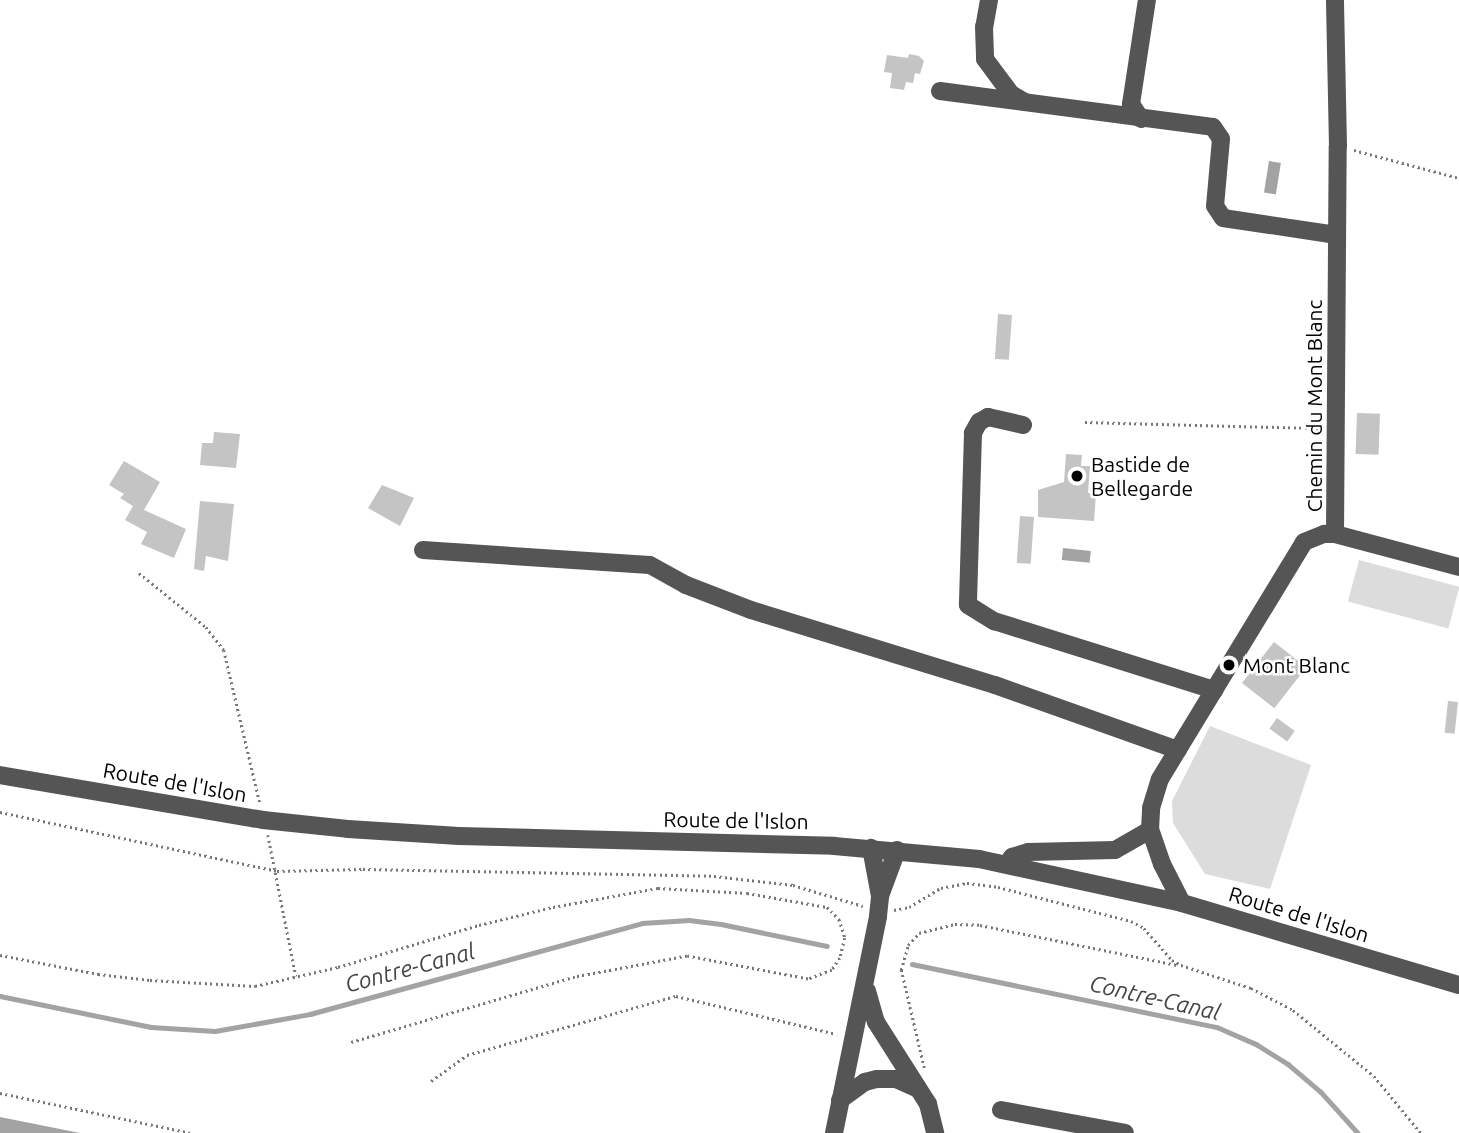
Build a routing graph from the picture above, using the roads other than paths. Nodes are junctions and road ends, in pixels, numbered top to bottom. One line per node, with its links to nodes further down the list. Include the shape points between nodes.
1 (989, 0): 5 (street, via 985,60 1012,94)
2 (1147, 0): 6 (street, via 1131,104)
3 (1335, 0): 7 (street, Chemin du Mont Blanc)
4 (940, 91): 5 (street)
5 (1027, 103): 6 (street)
6 (1142, 119): 7 (street, via 1213,127 1221,139 1215,206 1223,218)
7 (1337, 235): 9 (street, Chemin du Mont Blanc)
8 (1023, 425): 12 (street, via 988,417 973,433 968,605 994,621)
9 (1335, 534): 11 (street); 12 (street, Chemin du Mont Blanc, via 1304,542)
10 (423, 551): 13 (street, via 650,565 751,610 995,685)
11 (1459, 567)
12 (1214, 690): 13 (street, Chemin du Mont Blanc)
13 (1178, 750): 15 (street, Chemin du Mont Blanc, via 1160,779)
14 (0, 775): 16 (street, Route de l'Islon, via 264,820 459,836)
15 (1150, 830): 18 (street, via 1115,850 1028,852); 19 (street, Chemin du Mont Blanc)
16 (871, 848): 17 (street, Route de l'Islon); 20 (street)
17 (897, 850): 18 (street, Route de l'Islon); 20 (street)
18 (1007, 864): 19 (street, Route de l'Islon)
19 (1182, 903): 22 (street, Route de l'Islon)
20 (881, 904): 21 (street)
21 (866, 980): 23 (street, via 873,1015); 24 (street)
22 (1459, 985)
23 (918, 1089): 24 (street, via 896,1080 877,1079); 27 (street, via 932,1115)
24 (840, 1100): 26 (street)
25 (1001, 1110): 28 (street)
26 (834, 1133)
27 (935, 1133)
28 (1125, 1133)

